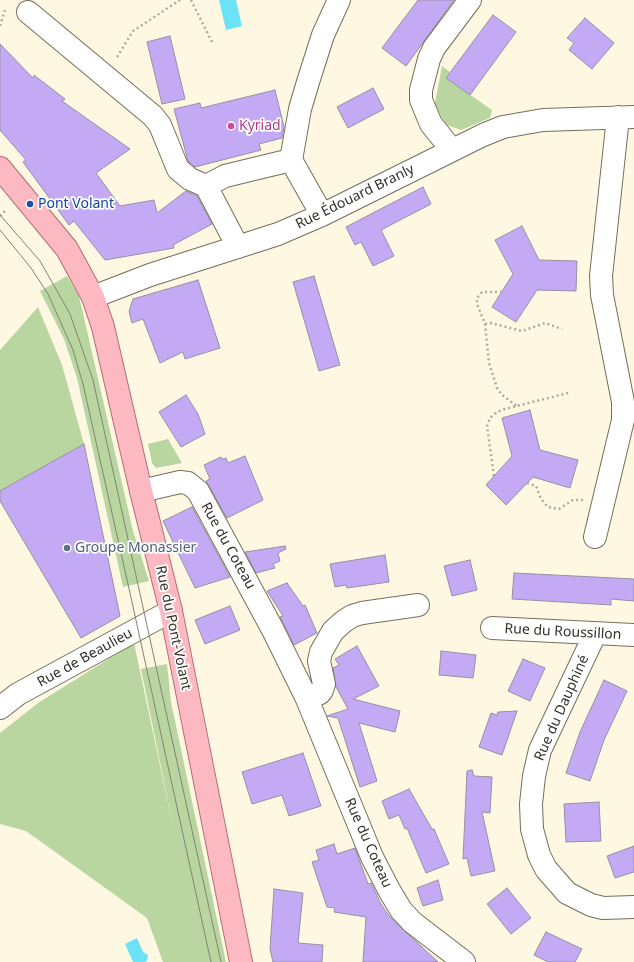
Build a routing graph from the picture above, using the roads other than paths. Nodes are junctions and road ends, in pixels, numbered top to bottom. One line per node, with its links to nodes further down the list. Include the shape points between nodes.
1 (339, 0): 6 (street, via 313,63 300,109)
2 (470, 0): 5 (street, via 434,48 421,90 421,100 430,124)
3 (28, 12): 8 (street, via 153,116 160,125 178,169 190,179)
4 (626, 117): 5 (street, Rue Édouard Branly, via 522,123 483,135); 13 (street, Rue Édouard Branly, via 601,276 602,295 623,402 623,420)
5 (452, 150): 9 (street, Rue Édouard Branly)
6 (291, 160): 8 (street, via 225,176); 9 (street)
7 (0, 168): 11 (main road, Rue du Pont-Volant, via 67,248)
8 (206, 186): 10 (street)
9 (322, 215): 10 (street, Rue Édouard Branly, via 278,234)
10 (238, 247): 11 (street, Rue Édouard Branly, via 150,275)
11 (94, 297): 12 (main road, Rue du Pont-Volant)
12 (140, 491): 15 (main road, Rue du Pont-Volant); 19 (street, Rue du Coteau, via 180,482 188,483 198,491 270,623)
13 (595, 537)
14 (418, 605): 19 (street, via 362,613 352,616 333,630 319,661 324,684 322,690)
15 (171, 612): 20 (street, Rue de Beaulieu, via 18,694); 22 (main road, Rue du Pont-Volant)
16 (492, 628): 17 (street, Rue du Roussillon)
17 (595, 634): 18 (street, Rue du Roussillon); 21 (street, Rue du Dauphiné, via 540,750 531,804 532,829 546,869 567,893 591,906 620,909)
18 (634, 635)
19 (307, 699): 23 (street, Rue du Coteau, via 372,857 389,890 402,910)
20 (0, 708)
21 (634, 907)
22 (241, 962)
23 (464, 962)

